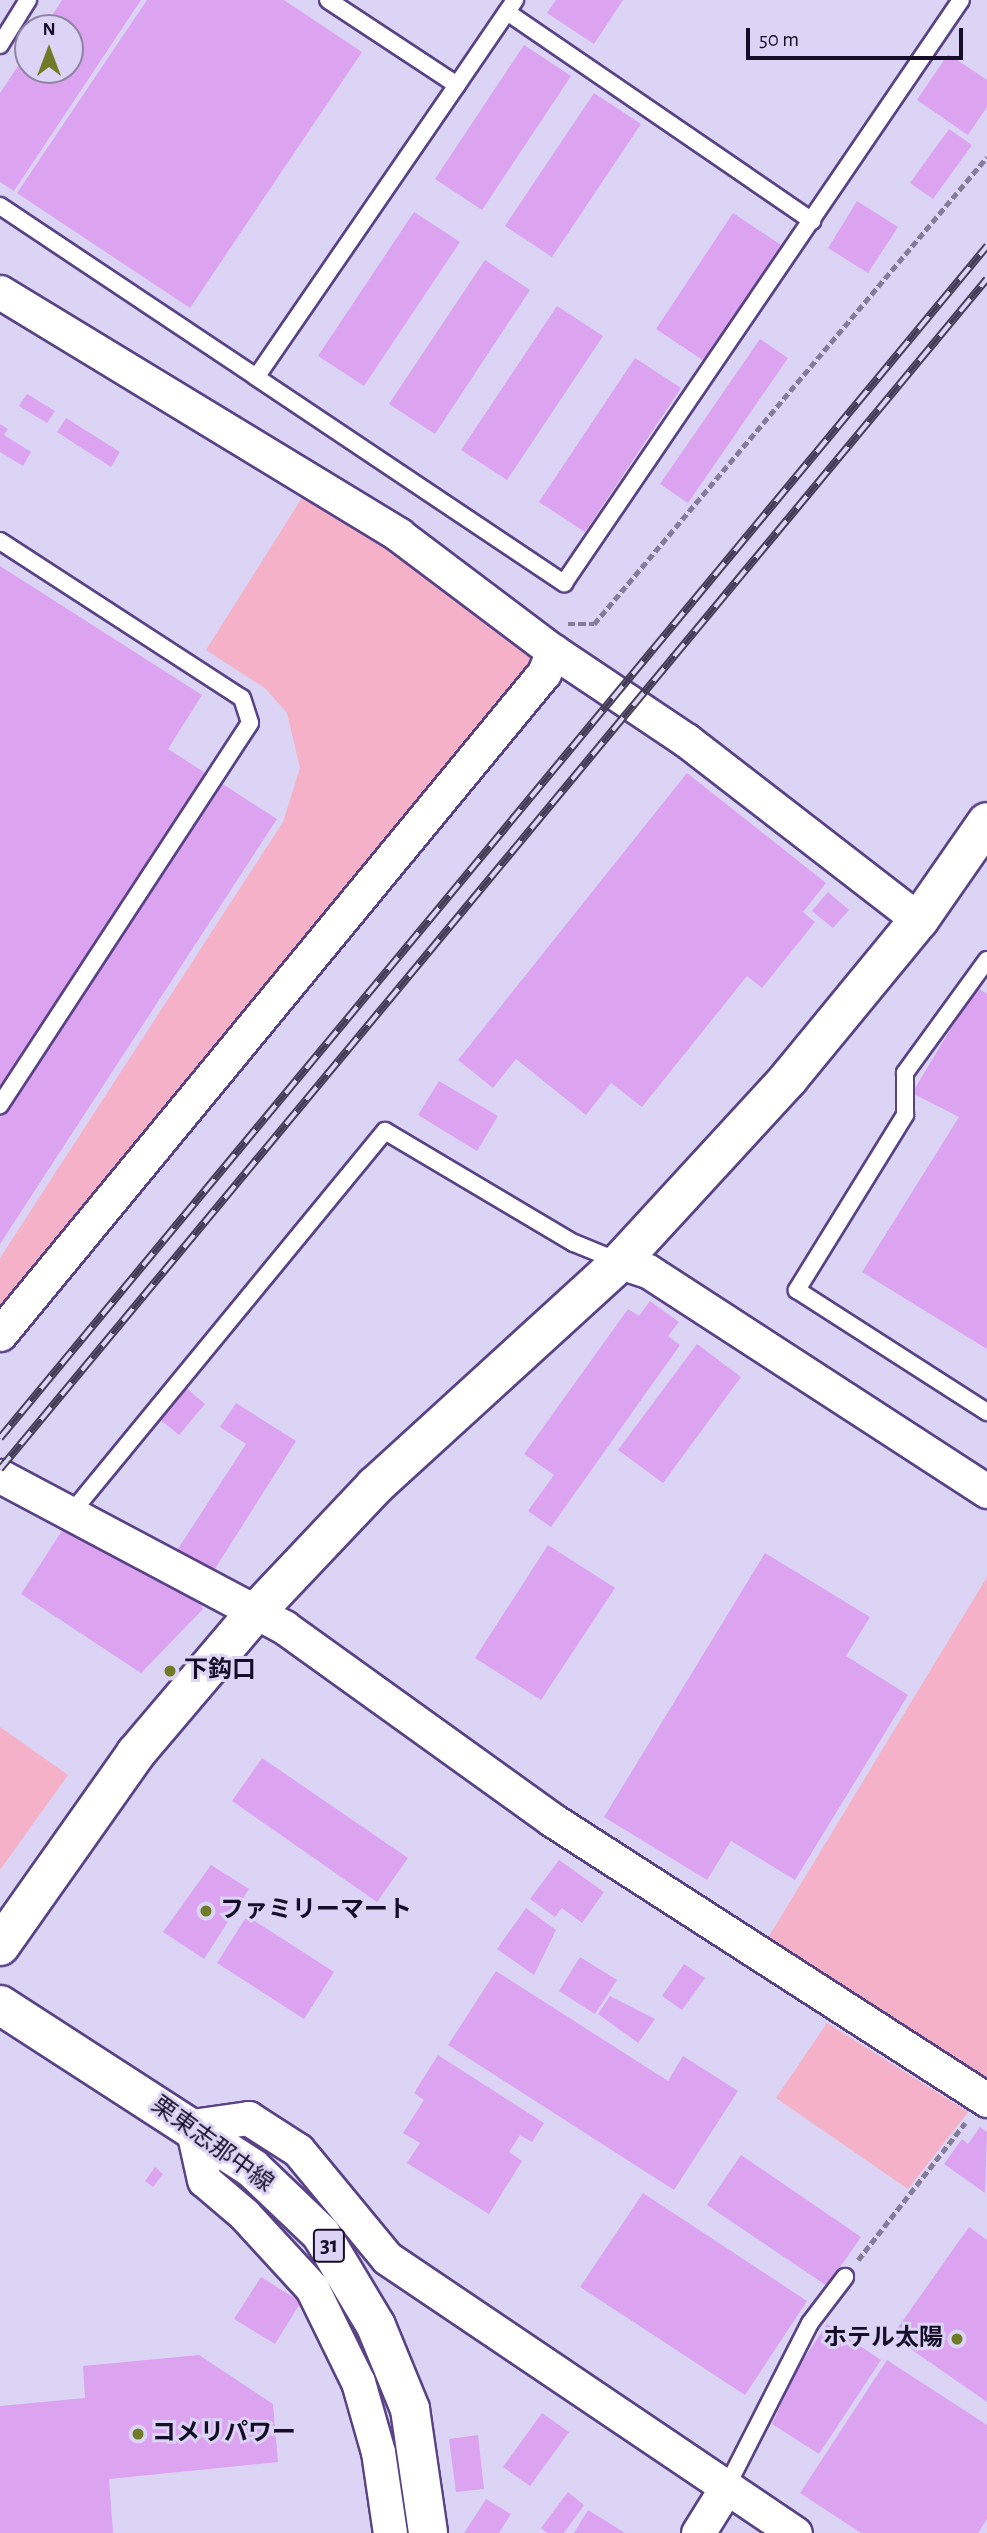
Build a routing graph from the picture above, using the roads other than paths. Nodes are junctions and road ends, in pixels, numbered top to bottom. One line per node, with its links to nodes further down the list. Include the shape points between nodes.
1 (28, 0): 5 (lane)
2 (328, 0): 6 (lane)
3 (961, 0): 8 (lane)
4 (511, 6): 6 (lane); 8 (lane)
5 (0, 45)
6 (457, 85): 10 (lane)
7 (0, 206): 10 (lane)
8 (812, 221): 10 (lane, via 564,583)
9 (0, 292): 12 (street, via 399,535)
10 (256, 377)
11 (0, 541): 16 (lane, via 242,698 250,723)
12 (554, 637): 14 (street); 18 (street, via 544,673)
13 (987, 822): 14 (street)
14 (919, 920): 17 (street, via 789,1078)
15 (987, 960): 19 (lane, via 905,1073 905,1115 797,1290)
16 (0, 1105)
17 (620, 1262): 21 (street, via 648,1271); 22 (lane, via 574,1243 385,1131); 23 (street, via 375,1486)
18 (0, 1334)
19 (987, 1412)
20 (0, 1476): 22 (street, via 14,1488)
21 (987, 1491)
22 (72, 1512): 23 (street)
23 (253, 1615): 24 (street, via 136,1754); 26 (street, via 284,1627 551,1819)
24 (0, 1946)
25 (0, 2005): 27 (street, 栗東志那中線 / 31)
26 (985, 2099)
27 (192, 2126): 29 (street, via 248,2118 298,2150 387,2258); 30 (street, via 204,2180 244,2214 312,2288 358,2382 378,2452); 31 (street, 栗東志那中線 / 31, via 251,2168 321,2234 376,2326 410,2409)
28 (845, 2277): 29 (lane, via 810,2323)
29 (726, 2488): 32 (street); 33 (street)
30 (390, 2533)
31 (428, 2533)
32 (698, 2533)
33 (795, 2533)

